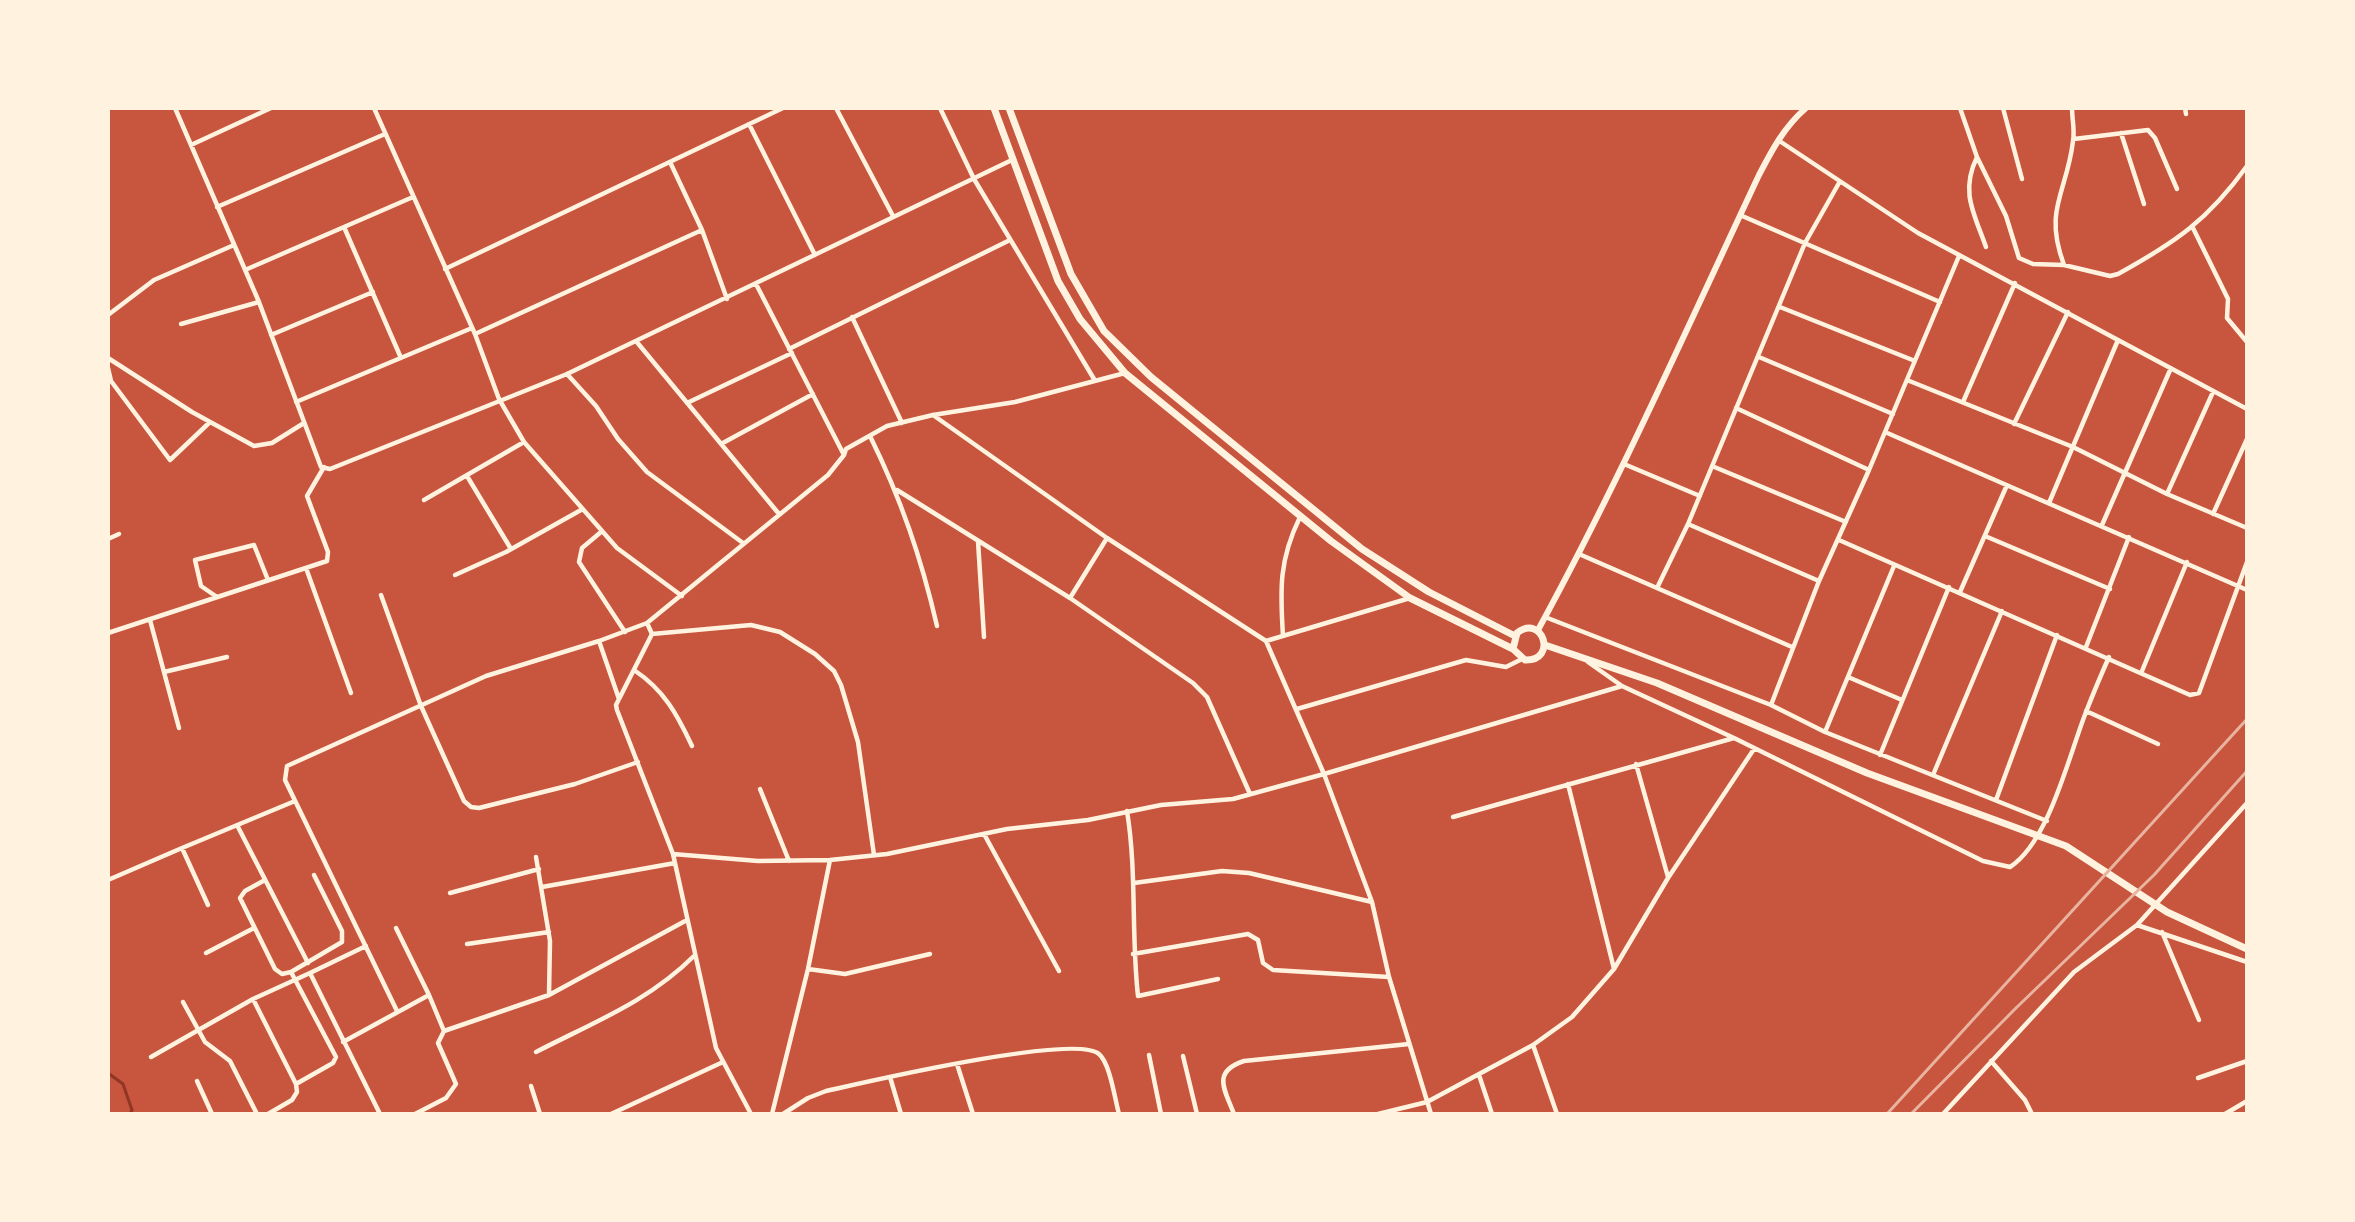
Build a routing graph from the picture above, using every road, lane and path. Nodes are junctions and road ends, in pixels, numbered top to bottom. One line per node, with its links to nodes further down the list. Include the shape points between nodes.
1 (175, 108): 20 (street)
2 (253, 108): 14 (street)
3 (271, 108): 14 (street)
4 (374, 108): 16 (street)
5 (783, 108): 15 (street)
6 (836, 108): 33 (street)
7 (940, 108): 25 (street)
8 (994, 108): 22 (main road)
9 (1009, 108): 155 (main road, via 1071,274 1104,331 1160,384 1362,549 1429,592)
10 (1806, 108): 19 (street)
11 (1960, 108): 21 (street)
12 (2003, 108): 26 (street)
13 (2072, 108): 18 (street)
14 (256, 115): 20 (street)
15 (749, 124): 23 (street); 41 (street)
16 (385, 134): 29 (street); 31 (street)
17 (2121, 134): 18 (street); 28 (street, via 2151,132); 30 (street)
18 (2074, 139): 43 (street, via 2054,220 2054,236)
19 (1778, 140): 27 (street); 32 (street)
20 (190, 145): 31 (street)
21 (1977, 157): 40 (street, via 1970,170 1967,192); 43 (street, via 2006,216 2019,258 2033,264)
22 (1014, 159): 25 (street); 70 (main road, via 1058,281 1080,319)
23 (670, 162): 36 (street); 44 (street)
24 (2247, 166): 35 (street)
25 (974, 179): 33 (street); 37 (street)
26 (2022, 179)
27 (1839, 183): 38 (street); 42 (street)
28 (2177, 189)
29 (413, 197): 34 (street); 44 (street)
30 (2144, 204)
31 (218, 207): 39 (street)
32 (1740, 215): 38 (street); 95 (street)
33 (893, 216): 41 (street)
34 (344, 226): 45 (street); 48 (street)
35 (2193, 228): 43 (street, via 2110,276); 62 (street, via 2228,299 2227,318)
36 (702, 230): 49 (street); 58 (street)
37 (1010, 240): 55 (street); 72 (street)
38 (1805, 243): 51 (street); 52 (street)
39 (234, 245): 45 (street); 54 (street, via 154,280)
40 (1986, 248)
41 (815, 255): 47 (street)
42 (1959, 256): 46 (street); 51 (street)
43 (2064, 265)
44 (445, 269): 57 (street)
45 (245, 270): 50 (street)
46 (2015, 283): 53 (street); 78 (street)
47 (756, 284): 49 (street); 63 (street)
48 (373, 292): 59 (street); 66 (street)
49 (727, 299): 61 (street)
50 (259, 302): 56 (street); 59 (street)
51 (1940, 302): 67 (street)
52 (1780, 307): 64 (street); 67 (street)
53 (2068, 312): 60 (street); 87 (street)
54 (108, 315)
55 (852, 317): 63 (street); 86 (street)
56 (181, 324)
57 (472, 328): 58 (street); 66 (street)
58 (475, 334): 76 (street)
59 (271, 335): 77 (street)
60 (2118, 340): 69 (street); 93 (street)
61 (636, 341): 71 (street); 79 (street)
62 (2247, 342)
63 (790, 351): 75 (street); 79 (street)
64 (1759, 357): 80 (street); 82 (street)
65 (108, 358): 84 (street)
66 (401, 358): 77 (street)
67 (1915, 361): 73 (street)
68 (108, 368): 84 (street, via 111,381 170,460)
69 (2171, 368): 74 (street); 99 (street)
70 (1125, 373): 72 (street); 110 (main road)
71 (567, 374): 76 (street); 123 (street, via 647,472)
72 (1094, 379): 83 (street, via 1015,402)
73 (1907, 380): 78 (street); 82 (street)
74 (2213, 392): 81 (street); 103 (street)
75 (813, 394): 92 (street); 94 (street)
76 (499, 399): 91 (street); 97 (street, via 330,469)
77 (296, 402): 85 (street)
78 (1963, 402): 87 (street)
79 (687, 403): 92 (street)
80 (1736, 408): 96 (street); 98 (street)
81 (2247, 410)
82 (1893, 414): 88 (street)
83 (933, 415): 86 (street); 119 (street)
84 (210, 422): 85 (street, via 254,446 272,443)
85 (304, 423): 97 (street)
86 (902, 423): 89 (street)
87 (2014, 424): 93 (street)
88 (1886, 432): 98 (street); 101 (street)
89 (870, 436): 94 (street, via 846,449); 102 (street)
90 (2247, 439): 109 (street)
91 (524, 442): 100 (street); 107 (street)
92 (721, 444): 108 (street)
93 (2073, 447): 99 (street); 106 (street)
94 (844, 455): 108 (street, via 828,475)
95 (1624, 464): 104 (street); 125 (street)
96 (1712, 466): 104 (street); 111 (street)
97 (324, 467): 129 (street, via 307,496 328,552 327,561)
98 (1869, 470): 111 (street)
99 (2126, 471): 103 (street); 113 (street)
100 (467, 476): 105 (street); 124 (street)
101 (2007, 484): 106 (street); 117 (street)
102 (897, 490): 122 (street); 148 (street, via 925,573)
103 (2167, 494): 109 (street)
104 (1700, 496): 112 (street)
105 (424, 500)
106 (2049, 503): 113 (street)
107 (581, 510): 115 (street); 124 (street)
108 (779, 514): 123 (street)
109 (2213, 514): 114 (street)
110 (1300, 517): 143 (main road); 154 (street, via 1288,542 1282,572)
111 (1846, 522): 121 (street)
112 (1688, 524): 132 (street); 135 (street)
113 (2102, 525): 118 (street)
114 (2247, 528)
115 (601, 532): 140 (street); 150 (street, via 582,548 579,561)
116 (119, 534): 120 (street)
117 (1985, 537): 136 (street); 138 (street)
118 (2129, 537): 126 (street); 136 (street)
119 (1107, 538): 142 (street); 157 (street)
120 (108, 539)
121 (1839, 540): 128 (street); 132 (street)
122 (978, 541): 142 (street); 156 (street)
123 (743, 543): 140 (street)
124 (511, 549): 130 (street)
125 (1579, 554): 135 (street); 145 (street)
126 (2187, 562): 133 (street); 169 (street)
127 (2247, 562): 133 (street)
128 (1894, 566): 134 (street); 170 (street)
129 (306, 568): 131 (street); 172 (street)
130 (455, 575)
131 (268, 580): 141 (street); 141 (street, via 254,545 195,560 201,586)
132 (1819, 581): 160 (street)
133 (2238, 584): 137 (street); 169 (street, via 2199,693 2190,695)
134 (1948, 587): 138 (street); 174 (street)
135 (1657, 588): 160 (street)
136 (2110, 590): 161 (street)
137 (2247, 590)
138 (1960, 592): 144 (street)
139 (381, 595): 176 (street)
140 (682, 596): 147 (street)
141 (217, 597): 146 (street)
142 (1071, 598): 192 (street, via 1193,683 1207,697)
143 (1410, 598): 154 (street); 162 (main road)
144 (2002, 611): 153 (street); 189 (street)
145 (1545, 617): 149 (street); 175 (street)
146 (150, 620): 151 (street); 168 (street)
147 (647, 623): 150 (street); 152 (street)
148 (936, 626)
149 (1538, 630): 155 (main road, via 1527,628); 159 (main road)
150 (625, 632): 158 (street)
151 (108, 633)
152 (652, 634): 167 (street); 203 (street, via 751,625 780,632 834,671 842,685 858,742)
153 (2057, 634): 161 (street); 193 (street)
154 (1283, 636): 157 (street)
155 (1515, 636): 162 (main road)
156 (984, 638)
157 (1266, 641): 177 (street)
158 (599, 642): 173 (street); 176 (street, via 486,676)
159 (1545, 645): 164 (main road); 166 (main road, via 1537,659)
160 (1792, 647): 175 (street)
161 (2086, 647): 165 (street)
162 (1513, 649): 166 (main road)
163 (227, 657): 168 (street)
164 (1580, 657): 171 (street); 226 (main road, via 1657,683 1867,773 2066,846 2167,912)
165 (2109, 657): 169 (street); 178 (street)
166 (1522, 659): 177 (street, via 1506,667 1466,660)
167 (634, 670): 173 (street); 183 (street, via 664,693)
168 (164, 672): 179 (street)
169 (2142, 672)
170 (1848, 677): 174 (street); 180 (street)
171 (1622, 686): 181 (street); 188 (street)
172 (351, 693)
173 (619, 699): 186 (street, via 617,710)
174 (1902, 700): 185 (street)
175 (1771, 705): 180 (street)
176 (421, 706): 186 (street, via 464,801 471,807 575,784); 194 (street, via 288,766 285,780)
177 (1297, 709): 188 (street)
178 (2086, 711): 182 (street); 198 (street)
179 (179, 728)
180 (1825, 732): 185 (street)
181 (1734, 738): 184 (street); 187 (street)
182 (2158, 744)
183 (692, 746)
184 (1754, 749): 198 (street, via 2001,867 2021,860); 210 (street)
185 (1880, 755): 189 (street)
186 (638, 762): 202 (street)
187 (1636, 764): 190 (street); 210 (street)
188 (1324, 774): 192 (street); 216 (street)
189 (1933, 776): 193 (street)
190 (1568, 784): 197 (street); 234 (street)
191 (760, 789): 206 (street)
192 (1250, 794): 196 (street)
193 (1996, 800): 198 (street)
194 (295, 801): 199 (street); 225 (street)
195 (2247, 803): 219 (street)
196 (1127, 811): 200 (street); 213 (street)
197 (1453, 817)
198 (2047, 821)
199 (237, 825): 201 (street); 212 (street)
200 (984, 834): 203 (street); 235 (street)
201 (182, 848): 211 (street); 217 (street)
202 (673, 854): 206 (street); 207 (street)
203 (874, 855): 205 (street)
204 (536, 857): 208 (street)
205 (830, 860): 206 (street); 233 (street)
206 (789, 861)
207 (675, 863): 214 (street); 218 (street)
208 (539, 869): 214 (street); 215 (street)
209 (314, 875): 232 (street, via 343,938)
210 (1668, 878): 234 (street)
211 (108, 880)
212 (265, 880): 220 (street, via 240,898); 232 (street)
213 (1134, 883): 216 (street, via 1222,871 1249,873); 229 (street)
214 (542, 887): 222 (street)
215 (450, 893)
216 (1372, 903): 238 (street)
217 (208, 905)
218 (687, 920): 230 (street); 242 (street)
219 (2137, 925): 223 (street); 256 (street, via 2074,972)
220 (254, 928): 227 (street); 236 (street, via 278,972)
221 (396, 928): 241 (street)
222 (549, 932): 224 (street); 242 (street)
223 (2162, 932): 231 (street); 246 (street)
224 (467, 944)
225 (366, 946): 237 (street); 245 (street)
226 (2247, 949)
227 (206, 953)
228 (930, 954): 233 (street, via 845,974)
229 (1133, 954): 238 (street, via 1248,934 1258,939 1263,963 1273,970); 240 (street, via 1138,996)
230 (694, 955): 252 (street, via 648,995); 258 (street)
231 (2247, 962)
232 (308, 963): 236 (street)
233 (808, 969): 276 (street)
234 (1614, 969): 251 (street, via 1572,1017)
235 (1059, 971)
236 (291, 972): 239 (street)
237 (310, 973): 239 (street); 249 (street)
238 (1389, 977): 250 (street)
239 (295, 978): 243 (street); 264 (street, via 336,1057 333,1063)
240 (1218, 979)
241 (429, 994): 245 (street); 247 (street)
242 (549, 995): 247 (street)
243 (253, 999): 248 (street); 264 (street)
244 (183, 1002): 248 (street)
245 (397, 1011): 249 (street)
246 (2199, 1020)
247 (444, 1031): 272 (street, via 438,1042 456,1084 446,1098)
248 (198, 1033): 255 (street); 269 (street, via 230,1061)
249 (343, 1042): 271 (street)
250 (1409, 1044): 267 (street); 283 (street, via 1244,1061 1231,1066 1222,1083)
251 (1533, 1046): 260 (street); 287 (street)
252 (536, 1052)
253 (1149, 1055): 281 (street)
254 (1183, 1056): 282 (street)
255 (151, 1057)
256 (1991, 1060): 288 (street); 289 (street)
257 (2247, 1061): 262 (street)
258 (723, 1062): 274 (street); 275 (street)
259 (957, 1064): 261 (street); 279 (street); 280 (street, via 1028,1052 1091,1050 1105,1060)
260 (1479, 1075): 267 (street); 286 (street)
261 (890, 1077): 277 (street, via 826,1091); 278 (street)
262 (2199, 1078)
263 (197, 1081): 268 (street)
264 (296, 1084): 270 (street, via 292,1100)
265 (531, 1086): 273 (street)
266 (2247, 1101): 290 (street)
267 (1427, 1102): 284 (street); 285 (street)
268 (212, 1114)
269 (257, 1114)
270 (267, 1114)
271 (380, 1114)
272 (416, 1114)
273 (540, 1114)
274 (611, 1114)
275 (751, 1114)
276 (772, 1114)
277 (783, 1114)
278 (901, 1114)
279 (973, 1114)
280 (1119, 1114)
281 (1161, 1114)
282 (1197, 1114)
283 (1234, 1114)
284 (1378, 1114)
285 (1431, 1114)
286 (1492, 1114)
287 (1557, 1114)
288 (1943, 1114)
289 (2032, 1114)
290 (2225, 1114)

